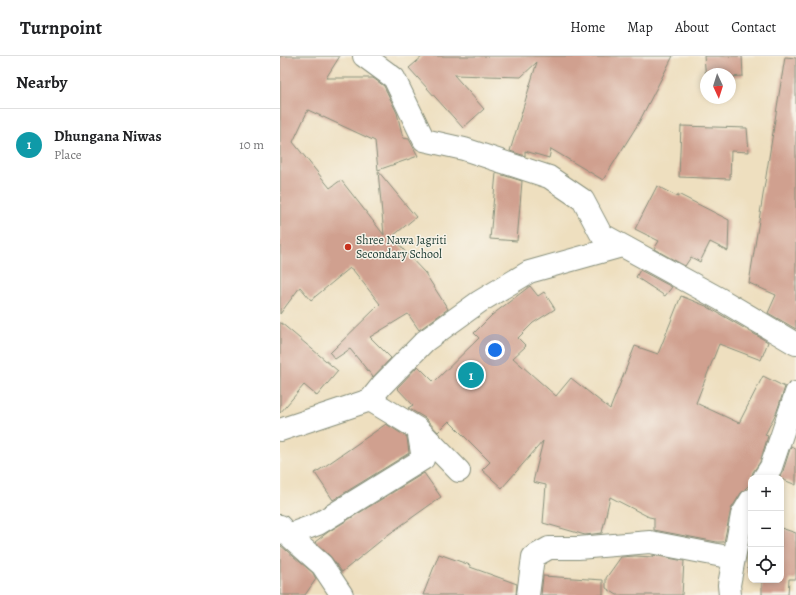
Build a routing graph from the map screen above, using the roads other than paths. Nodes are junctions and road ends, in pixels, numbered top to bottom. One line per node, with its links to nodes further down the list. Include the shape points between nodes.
1 (364, 56): 2 (street, via 394,78 424,140 464,149 549,177 583,200 601,234)
2 (622, 246): 3 (street); 5 (street, via 529,272 479,302 425,341)
3 (796, 344)
4 (796, 393): 9 (street, via 771,467)
5 (370, 400): 6 (street); 7 (street)
6 (280, 430)
7 (418, 430): 8 (street); 11 (street, via 423,459 318,524)
8 (459, 471)
9 (766, 475)
10 (748, 505): 12 (street, via 742,515)
11 (284, 530): 13 (street, via 322,565)
12 (733, 558): 14 (street, via 650,542 550,548 533,557); 15 (street)
13 (342, 595)
14 (528, 595)
15 (730, 595)

